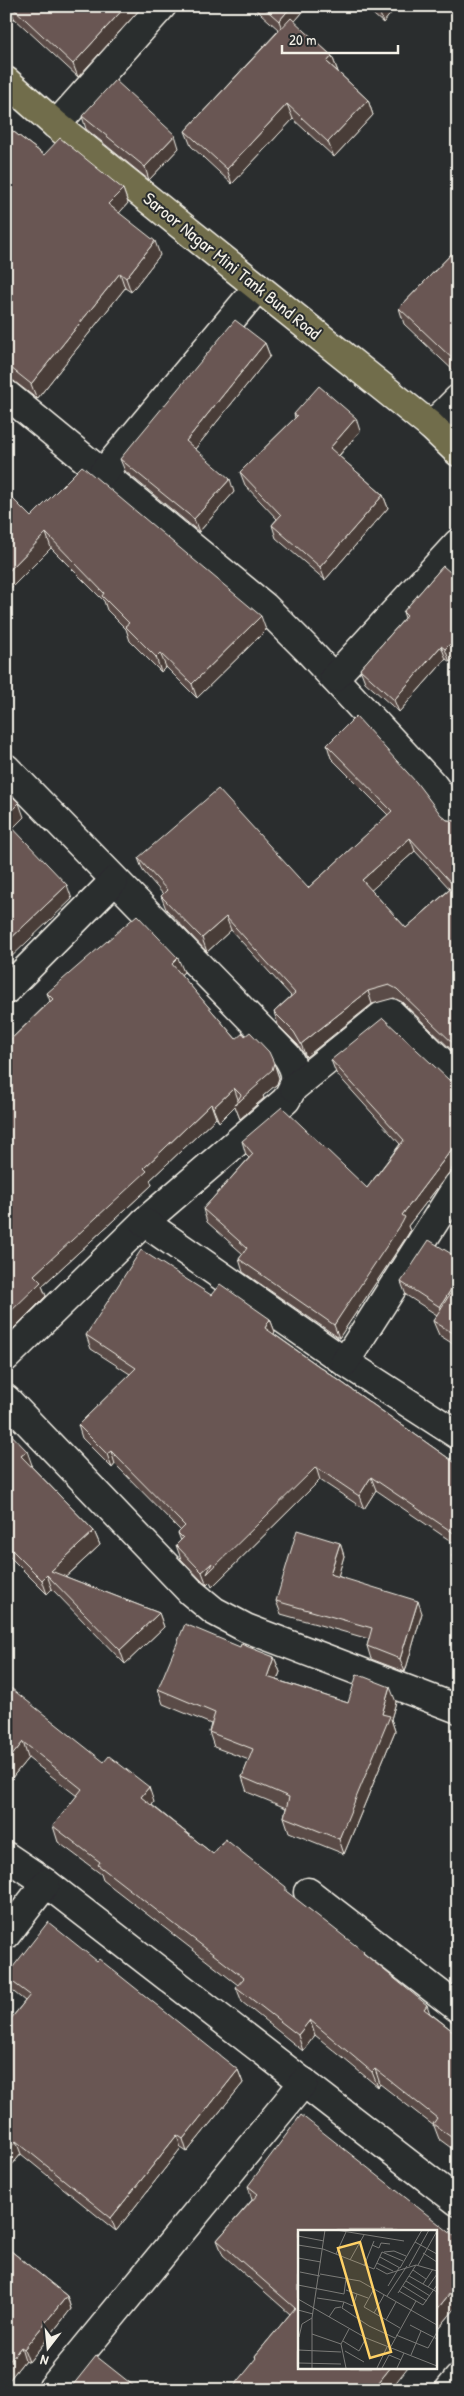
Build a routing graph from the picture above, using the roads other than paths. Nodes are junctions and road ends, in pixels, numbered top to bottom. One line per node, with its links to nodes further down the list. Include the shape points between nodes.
1 (162, 6): 3 (street)
2 (6, 81): 3 (main road, Saroor Nagar Mini Tank Bund Road)
3 (56, 125): 4 (main road, Saroor Nagar Mini Tank Bund Road)
4 (258, 287): 7 (main road, Saroor Nagar Mini Tank Bund Road); 9 (street)
5 (6, 394): 9 (street)
6 (458, 399): 7 (street)
7 (431, 426): 8 (main road, Saroor Nagar Mini Tank Bund Road)
8 (458, 452)
9 (103, 473): 11 (street, via 264,606)
10 (458, 543): 11 (street)
11 (334, 678): 13 (street, via 433,785)
12 (6, 768): 14 (street)
13 (458, 819)
14 (114, 880): 15 (street); 17 (street, via 288,1056 296,1071)
15 (6, 990)
16 (458, 1078): 17 (street, via 391,1013 382,1016)
17 (294, 1087): 19 (street, via 286,1100)
18 (458, 1185): 21 (street)
19 (144, 1222): 20 (street); 21 (street)
20 (6, 1357)
21 (345, 1362): 23 (street)
22 (6, 1399): 24 (street, via 191,1592 214,1611 246,1628)
23 (458, 1435)
24 (458, 1709)
25 (6, 1856): 26 (street)
26 (46, 1884): 28 (street); 30 (street)
27 (308, 1892): 29 (street)
28 (6, 1935)
29 (458, 2008)
30 (304, 2082): 31 (street); 33 (street)
31 (458, 2202)
32 (458, 2379): 34 (street)
33 (51, 2390)
34 (449, 2390)

